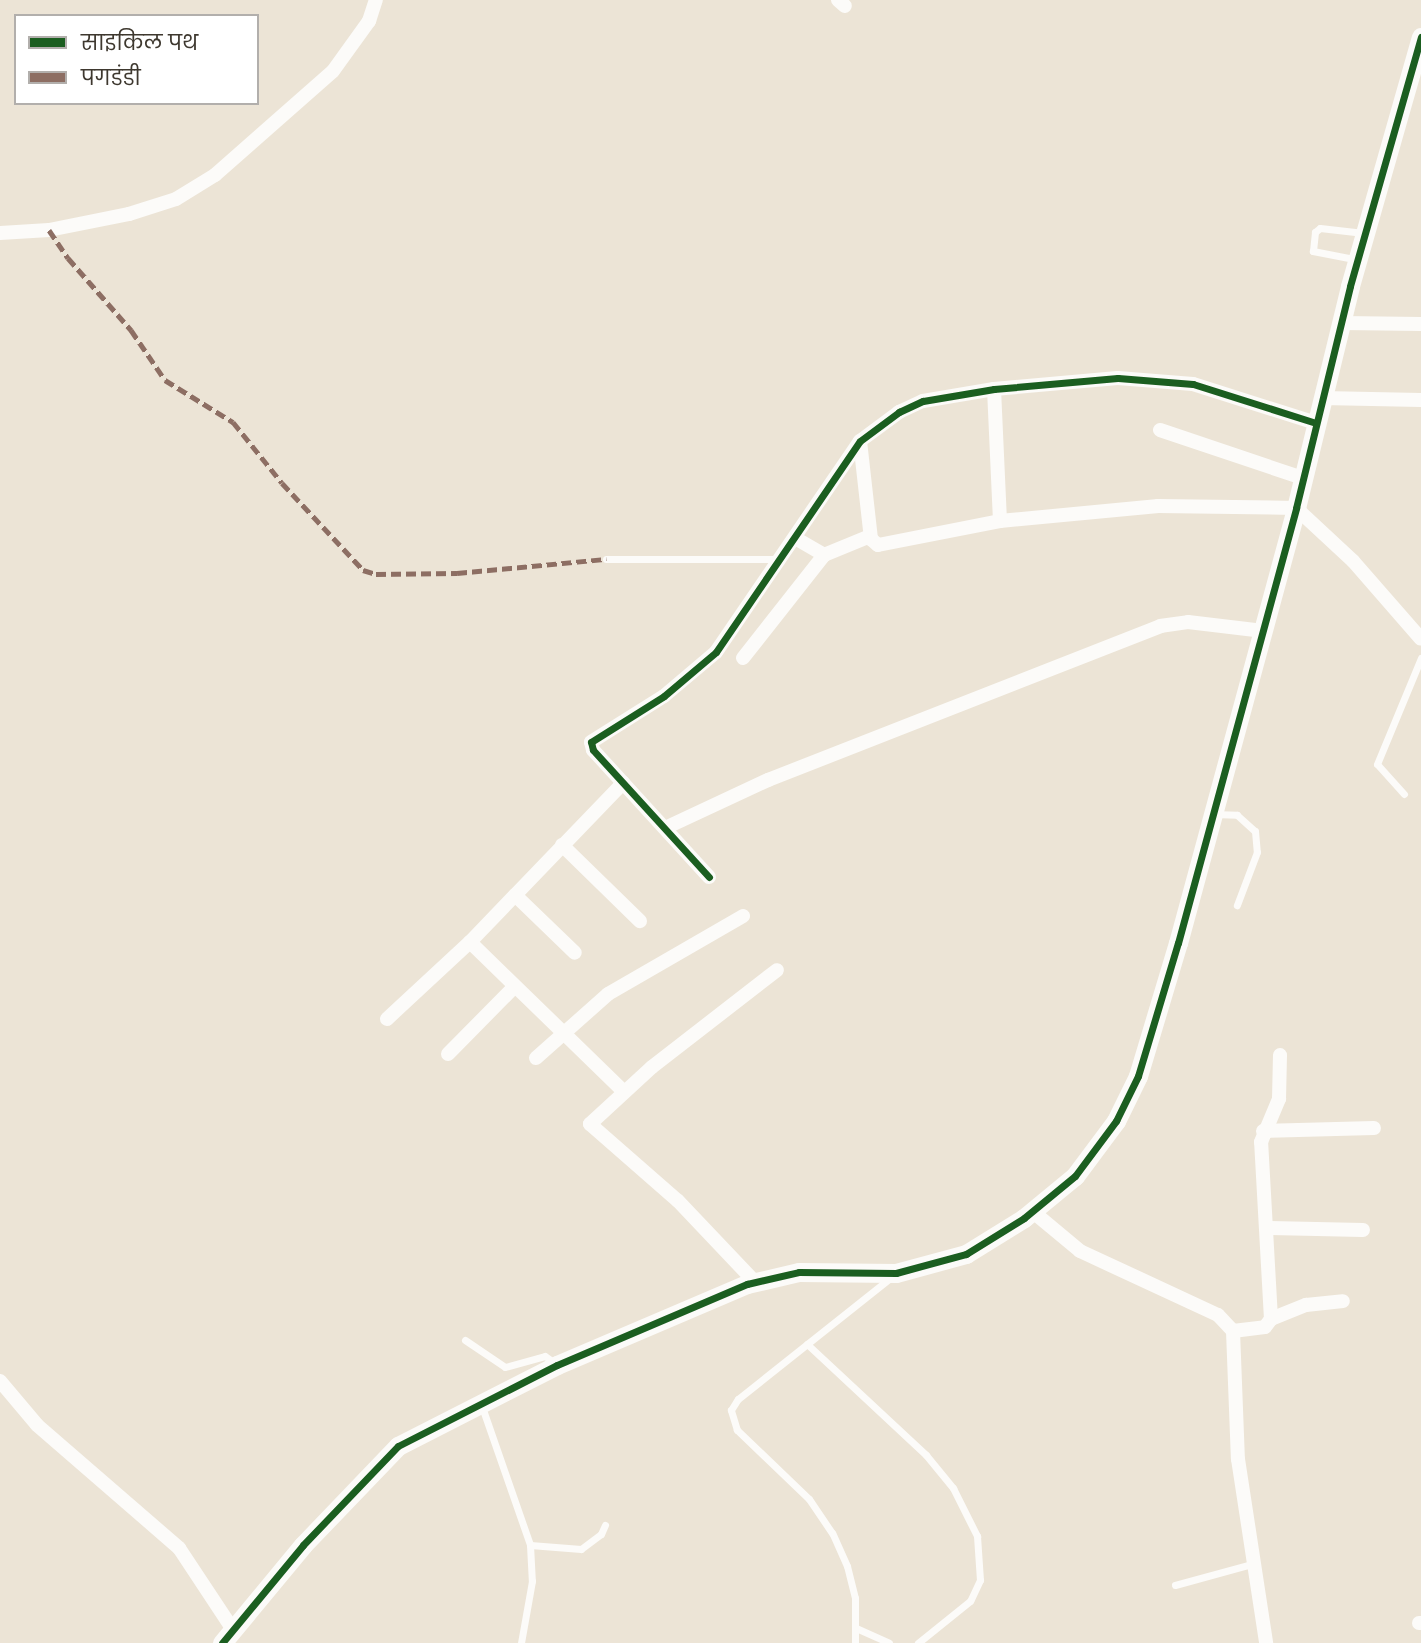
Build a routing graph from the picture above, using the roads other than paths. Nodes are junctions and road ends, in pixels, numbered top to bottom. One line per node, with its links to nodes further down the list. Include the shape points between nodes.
1 (376, 0): 3 (street, via 369,22 333,71 215,175 176,199 129,214 49,230)
2 (1421, 37): 4 (street)
3 (0, 233)
4 (1367, 233): 5 (street); 5 (lane, via 1320,228 1315,232 1313,251)
5 (1358, 260): 6 (street)
6 (1342, 323): 7 (street); 9 (street)
7 (1421, 324)
8 (994, 389): 11 (street, via 1118,378 1193,384); 13 (street, via 923,401 899,412); 16 (street)
9 (1322, 398): 10 (street); 11 (street)
10 (1421, 400)
11 (1316, 423): 14 (street)
12 (1160, 430): 14 (street)
13 (860, 441): 17 (street); 18 (street)
14 (1303, 478): 15 (street)
15 (1296, 508): 16 (street, via 1158,506); 22 (street); 23 (street, via 1353,561)
16 (1000, 521): 17 (street, via 883,546 873,543)
17 (870, 536): 19 (street)
18 (795, 538): 19 (street); 21 (street)
19 (824, 555): 24 (street)
20 (606, 559): 21 (lane)
21 (781, 559): 26 (street, via 742,618 694,673 591,742)
22 (1263, 631): 28 (street); 29 (street, via 1188,622 1160,626 819,759)
23 (1421, 639)
24 (743, 658)
25 (1421, 658): 27 (lane, via 1377,764)
26 (623, 783): 29 (street); 30 (street)
27 (1404, 794)
28 (1213, 814): 33 (lane, via 1237,815 1255,831 1257,852); 48 (street, via 1138,1076 1115,1121 1075,1176)
29 (665, 828): 31 (street)
30 (562, 845): 32 (street); 35 (street)
31 (709, 877)
32 (515, 895): 36 (street); 37 (street)
33 (1237, 905)
34 (743, 916): 41 (street, via 608,994)
35 (640, 921)
36 (470, 942): 39 (street); 40 (street)
37 (575, 953)
38 (777, 970): 45 (street)
39 (515, 986): 41 (street); 42 (street)
40 (387, 1019)
41 (562, 1032): 44 (street); 45 (street)
42 (448, 1054)
43 (1280, 1055): 47 (street, via 1279,1099)
44 (536, 1058)
45 (623, 1091): 52 (street, via 590,1124 678,1201)
46 (1374, 1128): 47 (street)
47 (1263, 1131): 49 (street)
48 (1032, 1211): 51 (street, via 966,1254); 55 (street, via 1080,1251 1218,1315)
49 (1269, 1228): 50 (street); 54 (street)
50 (1363, 1230)
51 (896, 1273): 52 (street, via 799,1272); 57 (lane)
52 (755, 1282): 58 (street)
53 (1343, 1301): 54 (street, via 1306,1305)
54 (1271, 1319): 55 (street, via 1265,1327)
55 (1233, 1331): 63 (street, via 1238,1460)
56 (465, 1339): 58 (lane, via 505,1367 545,1356)
57 (807, 1344): 65 (lane, via 738,1399 731,1420 809,1499 832,1533 847,1566); 70 (lane, via 926,1455 953,1488 977,1536 980,1580 970,1601)
58 (557, 1365): 60 (street)
59 (0, 1381): 66 (street, via 37,1425 179,1548)
60 (481, 1404): 62 (lane); 66 (street, via 398,1446 303,1545)
61 (605, 1525): 62 (lane, via 601,1534 581,1549)
62 (530, 1545): 67 (lane, via 532,1581)
63 (1252, 1564): 64 (lane); 71 (street)
64 (1175, 1584)
65 (856, 1628): 68 (lane); 69 (lane)
66 (229, 1635)
67 (521, 1643)
68 (855, 1643)
69 (889, 1643)
70 (918, 1643)
71 (1266, 1643)

